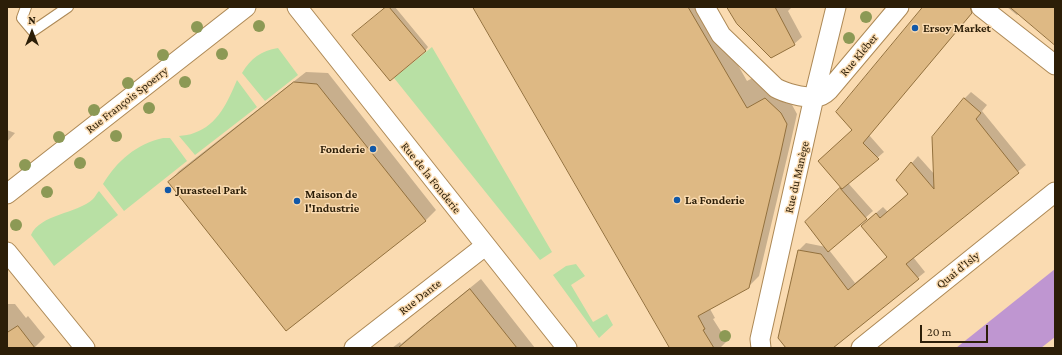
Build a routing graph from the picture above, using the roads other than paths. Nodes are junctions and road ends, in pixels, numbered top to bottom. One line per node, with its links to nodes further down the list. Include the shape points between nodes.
1 (26, 7): 2 (lane, via 22,18 33,30)
2 (68, 7)
3 (246, 7): 12 (street, Rue François Spoerry)
4 (297, 7): 13 (street, Rue de la Fonderie)
5 (706, 7): 10 (street, via 721,35 776,88 783,92)
6 (836, 7): 10 (street, Rue du Manège)
7 (899, 7): 10 (street, Rue Kléber, via 829,90 824,95)
8 (981, 7): 9 (street)
9 (1055, 65)
10 (814, 97): 18 (street, Rue du Manège, via 760,339)
11 (1055, 192): 19 (street, Quai d'Isly)
12 (7, 194)
13 (486, 246): 16 (street, Rue Dante); 17 (street, Rue de la Fonderie)
14 (7, 252): 15 (street)
15 (85, 348)
16 (354, 348)
17 (567, 348)
18 (761, 348)
19 (861, 348)

